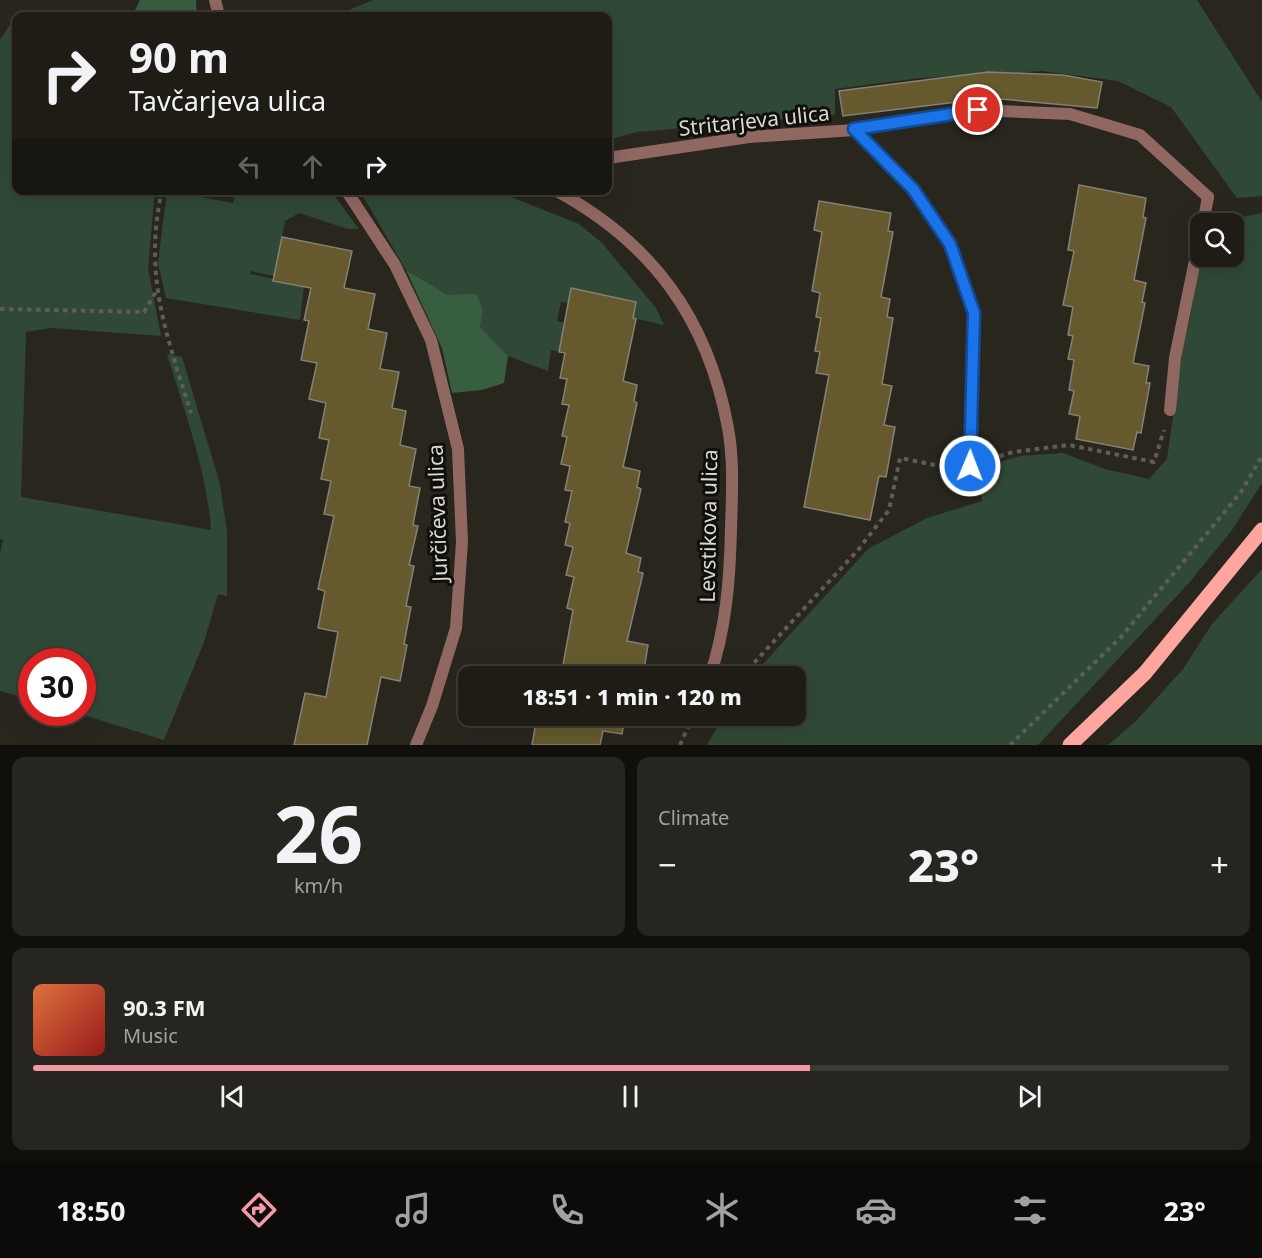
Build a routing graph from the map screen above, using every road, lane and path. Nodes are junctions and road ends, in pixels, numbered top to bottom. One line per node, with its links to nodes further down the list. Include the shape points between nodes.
1 (854, 129): 2 (street, Stritarjeva ulica, via 749,137); 6 (street, via 978,110 1070,114 1140,135 1208,197); 13 (street, Stritarjeva ulica, via 913,189 950,244 974,313)
2 (612, 157)
3 (161, 195): 8 (path, via 155,223)
4 (349, 195): 18 (street, Jurčičeva ulica, via 395,265 431,340 458,449 462,542 456,627)
5 (563, 195): 15 (street, Levstikova ulica, via 626,236 676,292 710,356 728,429 732,489 728,594 721,644)
6 (1205, 213)
7 (1194, 267): 10 (street, via 1175,358)
8 (157, 289): 9 (path, via 144,312); 11 (path)
9 (0, 309)
10 (1170, 410): 13 (path, via 1154,462 1069,445 1013,452)
11 (191, 413)
12 (1262, 456): 20 (path, via 1241,492 1121,637)
13 (970, 466): 16 (path, via 958,470 900,458 889,510 858,550)
14 (1262, 530): 21 (main road, via 1145,673)
15 (713, 666)
16 (751, 666)
17 (689, 726): 19 (path)
18 (416, 745)
19 (680, 745)
20 (1010, 745)
21 (1070, 745)

